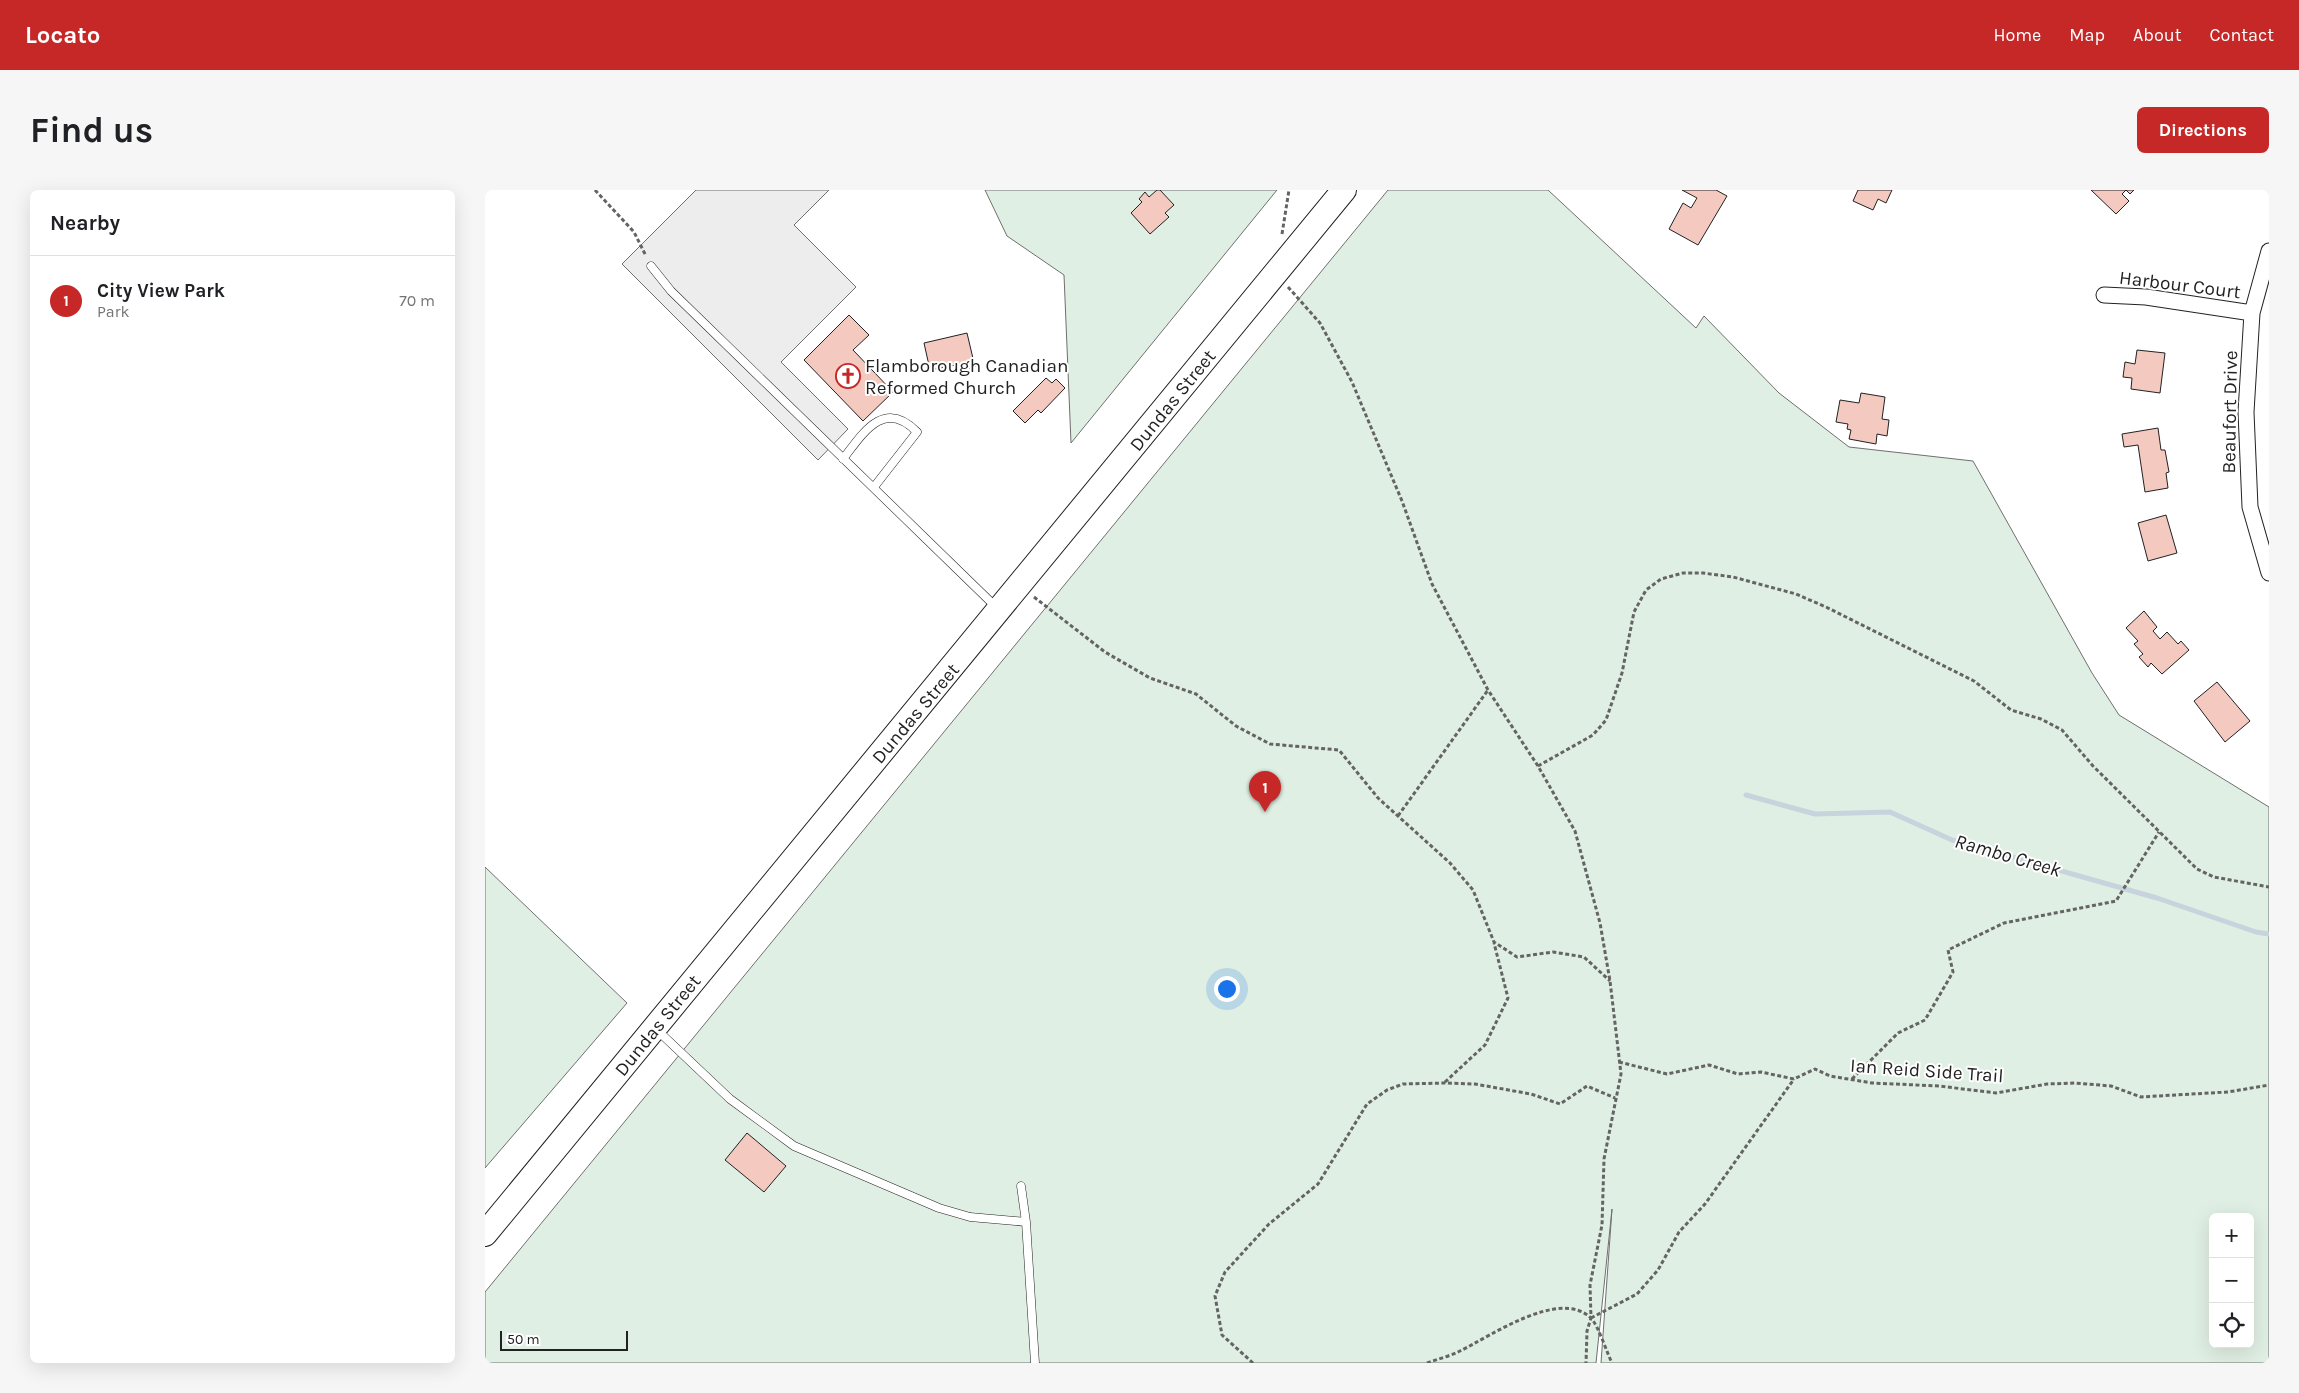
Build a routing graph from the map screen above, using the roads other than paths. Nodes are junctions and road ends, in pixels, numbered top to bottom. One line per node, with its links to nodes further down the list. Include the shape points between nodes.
1 (1344, 190): 9 (main road, Dundas Street)
2 (2269, 251): 5 (street, Beaufort Drive)
3 (651, 266): 6 (lane, via 671,291)
4 (2104, 295): 5 (street, Harbour Court, via 2146,297)
5 (2252, 313): 8 (street, Beaufort Drive, via 2246,412 2247,463 2250,507)
6 (843, 459): 7 (lane); 7 (lane, via 871,424 883,418 908,422 917,432)
7 (874, 487): 9 (lane)
8 (2269, 573)
9 (999, 611): 10 (main road, Dundas Street)
10 (655, 1028): 12 (lane, via 730,1099 794,1146 939,1208 970,1218); 13 (main road, Dundas Street)
11 (1021, 1186): 12 (lane)
12 (1026, 1222): 14 (lane)
13 (485, 1234)
14 (1035, 1363)

